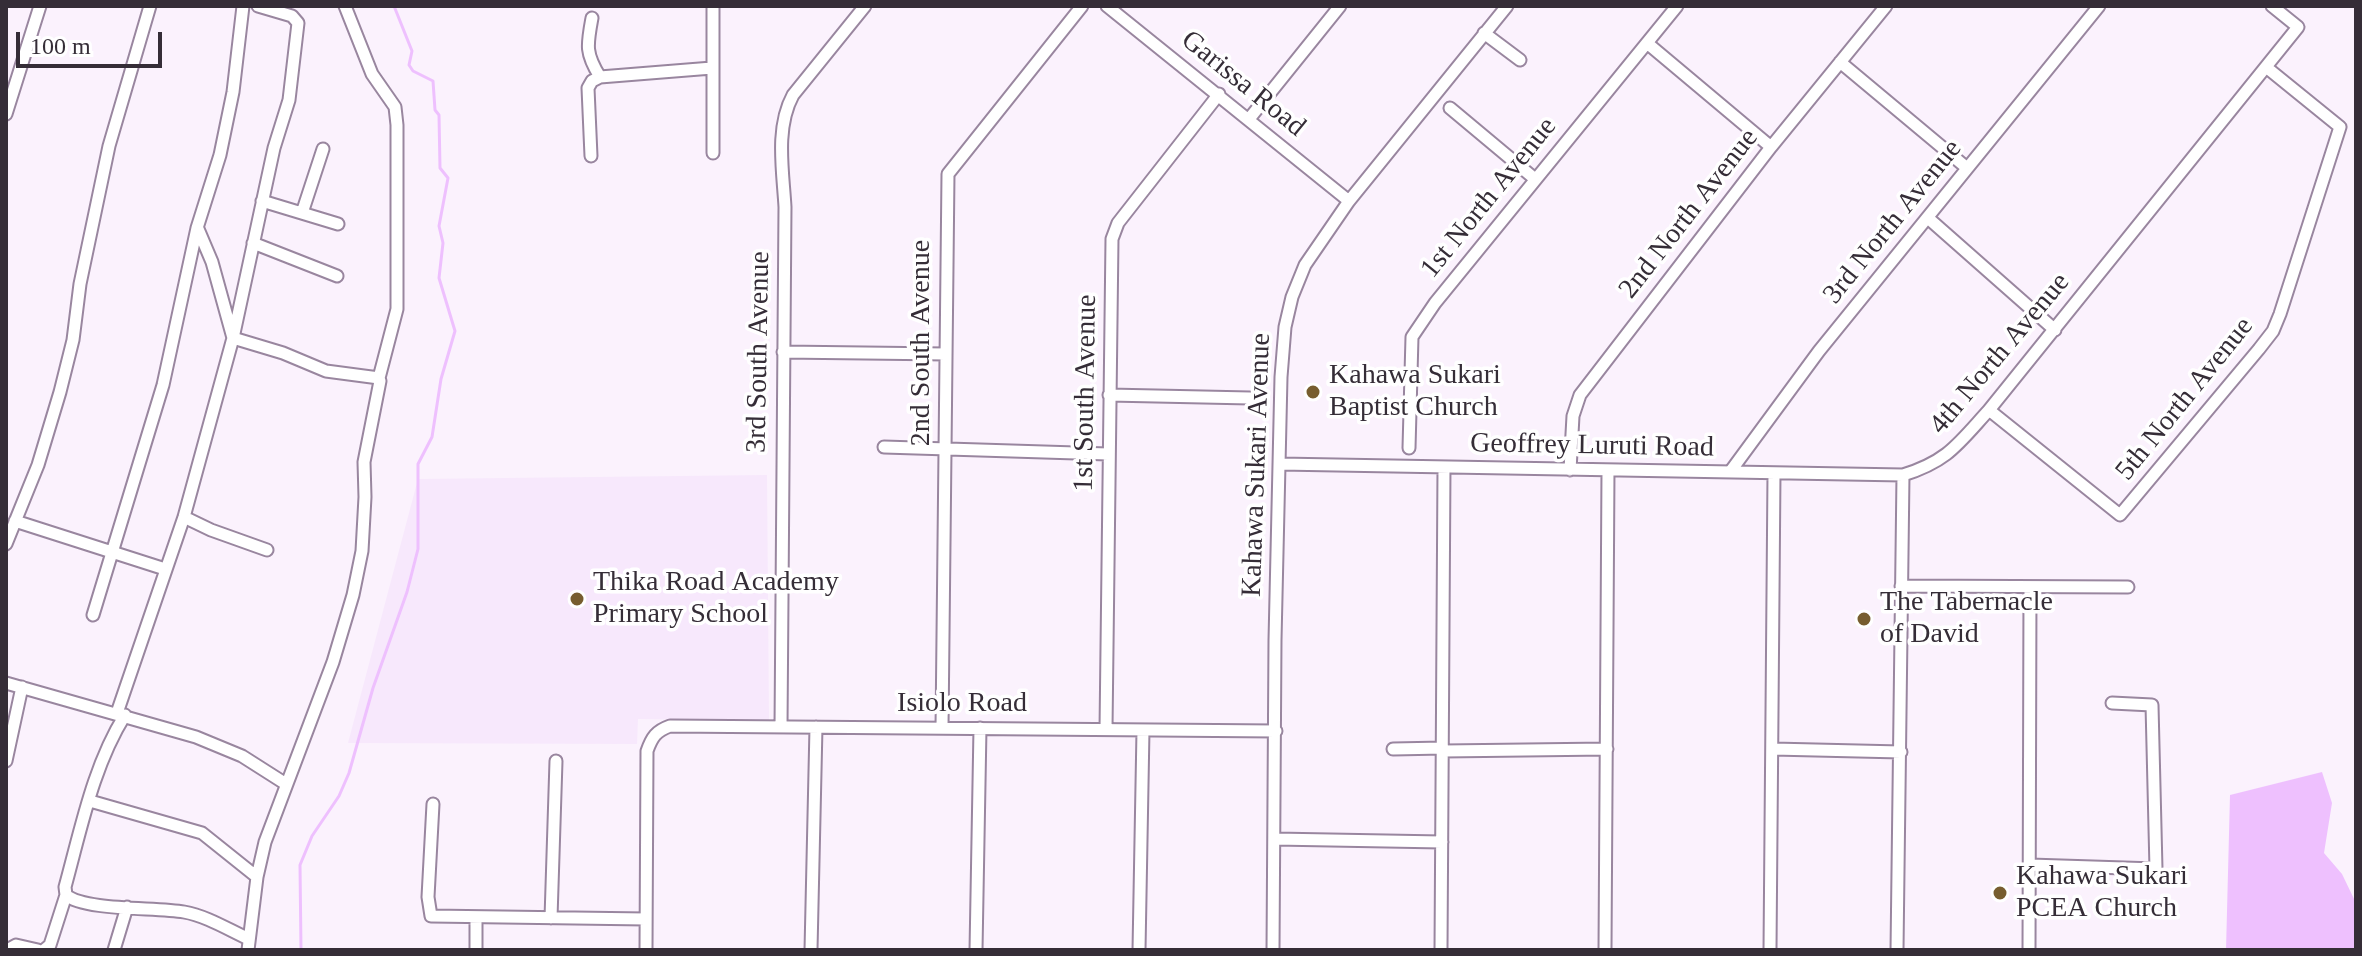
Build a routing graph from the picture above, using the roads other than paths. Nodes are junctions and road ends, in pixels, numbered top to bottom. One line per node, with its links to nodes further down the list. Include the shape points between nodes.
1 (40, 6): 27 (street)
2 (150, 6): 63 (street, via 109,146 60,392)
3 (243, 6): 40 (street, via 220,155)
4 (258, 6): 35 (street, via 292,16 298,23 289,100)
5 (345, 6): 47 (street, via 372,74 395,107 397,125 397,309)
6 (713, 6): 23 (street)
7 (865, 6): 45 (street, 3rd South Avenue, via 785,110)
8 (1082, 6): 46 (street, 2nd South Avenue, via 948,174)
9 (1107, 6): 16 (street, Garissa Road)
10 (1340, 6): 28 (street)
11 (1507, 6): 18 (street, Kahawa Sukari Avenue)
12 (1677, 6): 19 (street, 1st North Avenue)
13 (1886, 6): 21 (street, 2nd North Avenue)
14 (2099, 6): 33 (street, 3rd North Avenue)
15 (2272, 6): 22 (street, 4th North Avenue, via 2298,27)
16 (1122, 10): 25 (street, Garissa Road)
17 (592, 18): 24 (street, via 589,60)
18 (1484, 33): 20 (street); 36 (street, Kahawa Sukari Avenue)
19 (1647, 43): 29 (street); 34 (street, 1st North Avenue)
20 (1520, 60)
21 (1840, 62): 29 (street, 2nd North Avenue); 33 (street)
22 (2266, 67): 43 (street, 4th North Avenue); 50 (street, 5th North Avenue, via 2340,127 2273,331 2120,515)
23 (712, 68): 24 (street); 31 (street)
24 (600, 77): 32 (street, via 588,88)
25 (1219, 94): 28 (street, Garissa Road); 48 (street, 1st South Avenue, via 1114,231)
26 (1450, 108): 34 (street)
27 (6, 114)
28 (1249, 119): 36 (street, Garissa Road)
29 (1771, 147): 57 (street, 2nd North Avenue, via 1580,395 1573,416)
30 (323, 149): 37 (street)
31 (713, 153)
32 (591, 156)
33 (1967, 168): 38 (street, 3rd North Avenue)
34 (1535, 179): 54 (street, 1st North Avenue, via 1412,337)
35 (262, 201): 37 (street); 41 (street)
36 (1349, 201): 55 (street, Kahawa Sukari Avenue, via 1305,265 1292,297 1281,377)
37 (302, 213): 39 (street)
38 (1928, 218): 43 (street); 59 (street, 3rd North Avenue, via 1819,351)
39 (338, 224)
40 (197, 228): 44 (street); 66 (street, via 163,385)
41 (253, 243): 42 (street); 44 (street)
42 (337, 276)
43 (2055, 330): 50 (street, 4th North Avenue)
44 (233, 338): 47 (street, via 326,371); 62 (street)
45 (783, 352): 46 (street); 76 (street, 3rd South Avenue)
46 (946, 354): 52 (street, 2nd South Avenue)
47 (379, 378): 90 (street, via 364,462 362,551 353,595)
48 (1109, 395): 49 (street); 53 (street, 1st South Avenue)
49 (1250, 398)
50 (1989, 410): 61 (street, 4th North Avenue, via 1945,457)
51 (884, 447): 52 (street)
52 (946, 448): 53 (street); 78 (street, 2nd South Avenue)
53 (1108, 454): 80 (street, 1st South Avenue)
54 (1410, 456): 55 (street, Geoffrey Luruti Road); 56 (street, Geoffrey Luruti Road)
55 (1280, 464): 82 (street, Kahawa Sukari Avenue)
56 (1444, 467): 57 (street, Geoffrey Luruti Road); 86 (street)
57 (1570, 470): 58 (street, Geoffrey Luruti Road)
58 (1608, 470): 59 (street, Geoffrey Luruti Road); 84 (street)
59 (1730, 472): 60 (street, Geoffrey Luruti Road)
60 (1774, 473): 61 (street, Geoffrey Luruti Road); 85 (street)
61 (1903, 475): 68 (street)
62 (184, 517): 65 (street); 67 (street)
63 (15, 521): 64 (street); 66 (street)
64 (6, 544)
65 (267, 550)
66 (112, 551): 67 (street); 71 (street)
67 (165, 569): 75 (street)
68 (1901, 586): 69 (street); 87 (street)
69 (2030, 587): 70 (street); 95 (street)
70 (2128, 587)
71 (93, 615)
72 (6, 683): 73 (street)
73 (22, 687): 75 (street); 88 (street)
74 (2112, 703): 95 (street, via 2152,705 2156,869)
75 (121, 714): 90 (street, via 242,756); 91 (street)
76 (781, 727): 77 (street, Isiolo Road); 101 (street, Isiolo Road, via 670,726 652,738 647,751)
77 (816, 727): 78 (street, Isiolo Road); 108 (street)
78 (942, 728): 79 (street, Isiolo Road)
79 (980, 728): 80 (street, Isiolo Road); 109 (street)
80 (1106, 729): 81 (street, Isiolo Road)
81 (1143, 730): 82 (street, Isiolo Road); 110 (street)
82 (1276, 731): 93 (street, Kahawa Sukari Avenue)
83 (1393, 749): 86 (street)
84 (1607, 749): 86 (street); 113 (street)
85 (1773, 749): 87 (street); 114 (street)
86 (1443, 750): 94 (street)
87 (1901, 752): 115 (street)
88 (6, 761)
89 (556, 761): 100 (street)
90 (286, 784): 96 (street)
91 (90, 801): 96 (street, via 202,833); 97 (street)
92 (433, 804): 99 (street, via 431,916)
93 (1275, 839): 94 (street); 111 (street, Kahawa Sukari Avenue)
94 (1442, 842): 112 (street)
95 (2030, 865): 116 (street)
96 (257, 877): 102 (street)
97 (66, 895): 98 (street); 104 (street, via 50,945)
98 (127, 907): 102 (street, via 190,913); 105 (street)
99 (476, 917): 100 (street); 106 (street)
100 (551, 918): 101 (street)
101 (646, 919): 107 (street)
102 (248, 945)
103 (7, 950): 104 (street, via 16,945)
104 (41, 950)
105 (114, 950)
106 (476, 950)
107 (646, 950)
108 (811, 950)
109 (976, 950)
110 (1139, 950)
111 (1273, 950)
112 (1441, 950)
113 (1605, 950)
114 (1770, 950)
115 (1897, 950)
116 (2029, 950)

